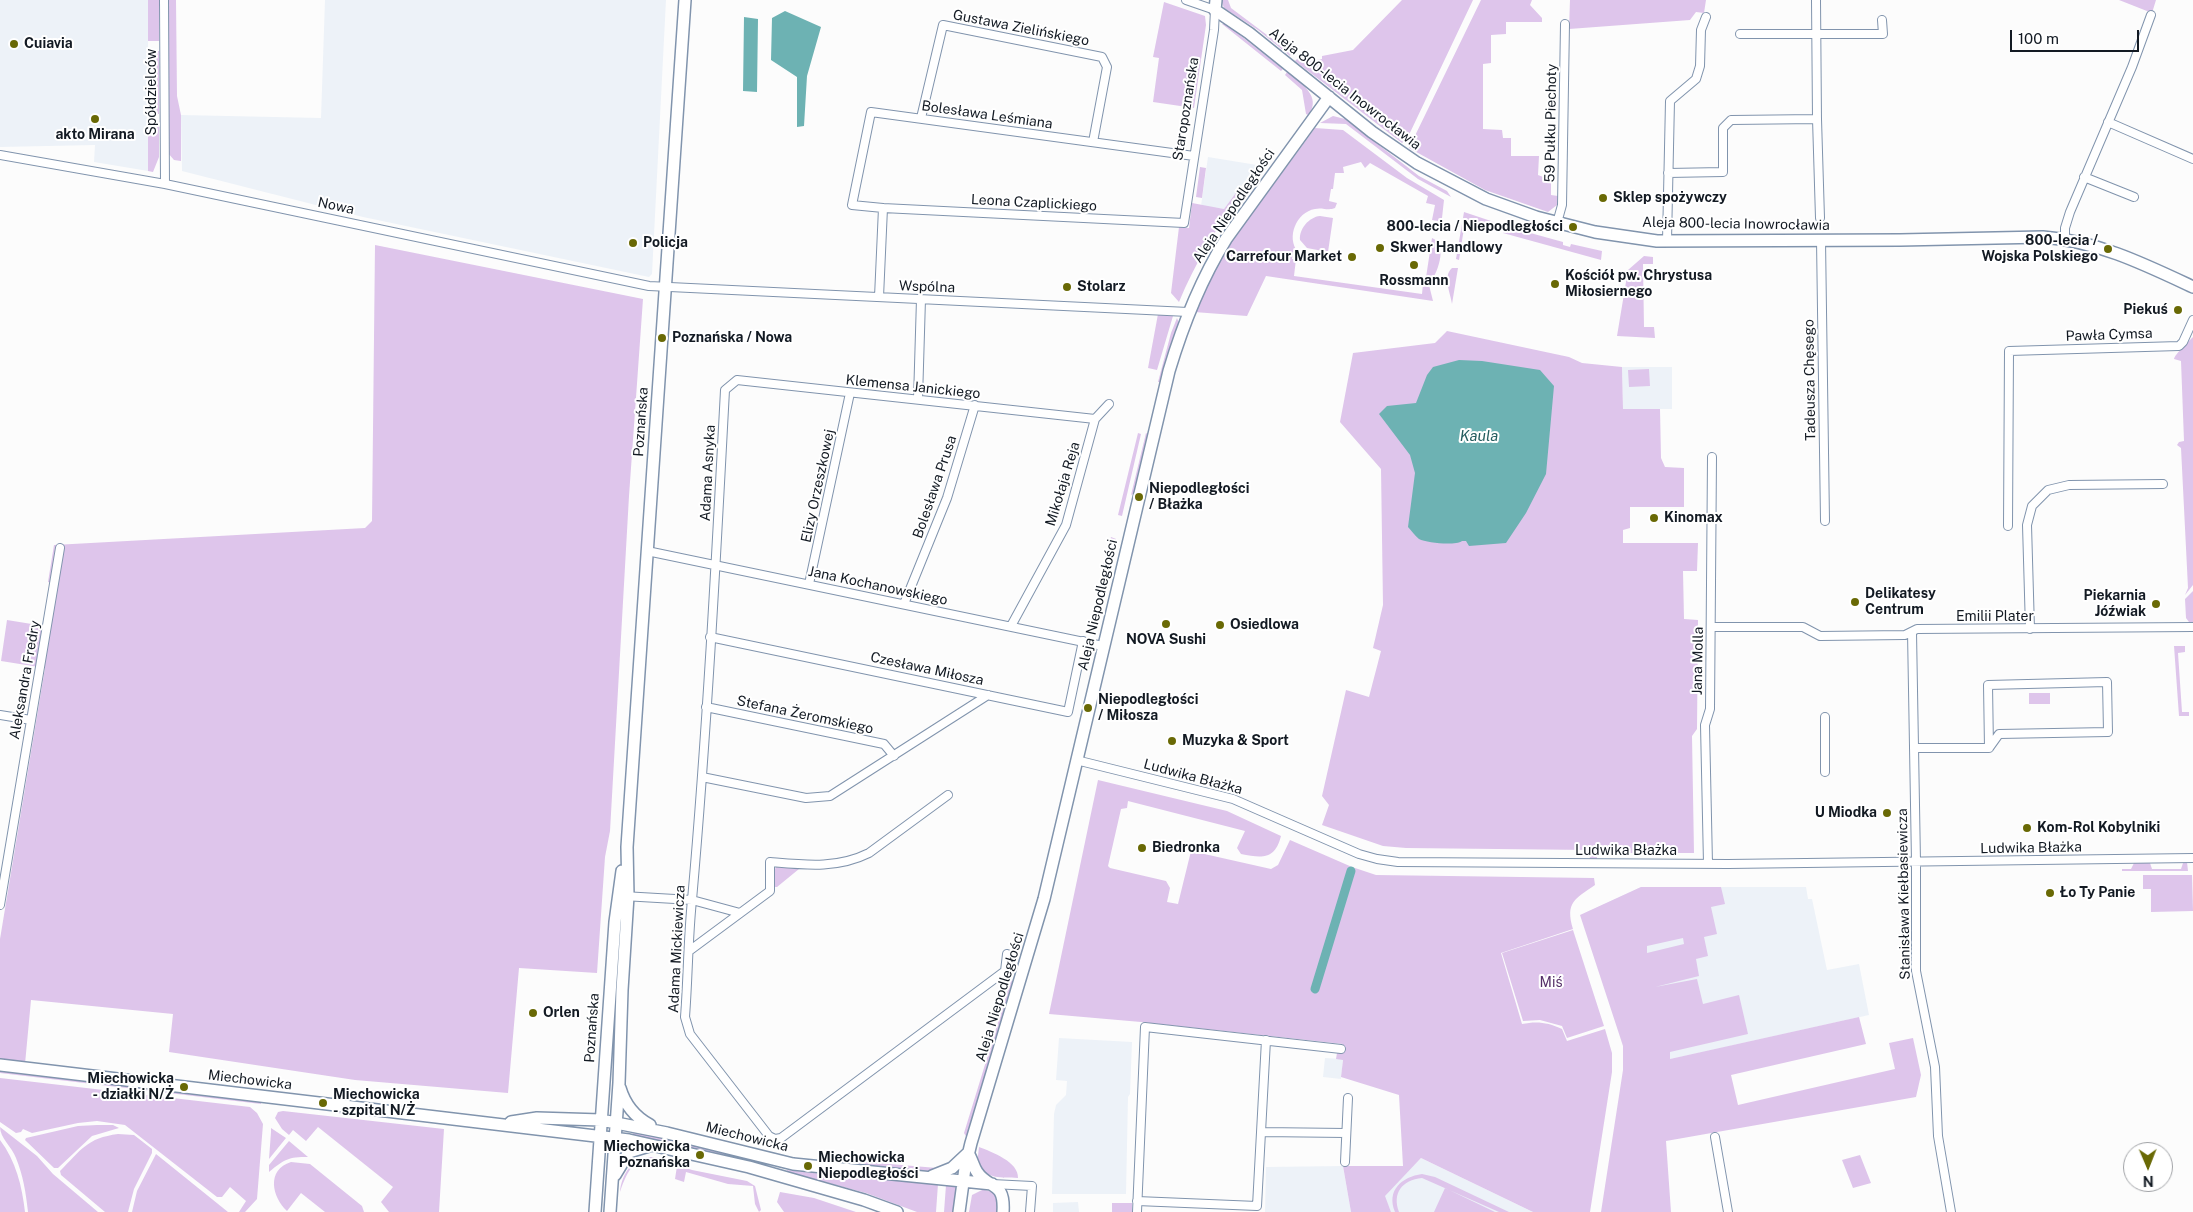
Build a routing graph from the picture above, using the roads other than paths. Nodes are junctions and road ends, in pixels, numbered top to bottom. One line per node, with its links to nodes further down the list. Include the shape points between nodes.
1 (164, 0): 22 (street, Spółdzielców)
2 (685, 0): 33 (street, Poznańska)
3 (1186, 0): 5 (street)
4 (1816, 0): 11 (street)
5 (1215, 5): 12 (street, Aleja 800-lecia Inowrocławia); 18 (street, Staropoznańska)
6 (2152, 15): 15 (street)
7 (1706, 17): 20 (street, via 1701,30 1700,66 1696,79 1670,101)
8 (1882, 20): 11 (street, via 1883,34)
9 (1565, 24): 28 (street, 59 Pułku Piechoty, via 1562,205)
10 (1740, 34): 11 (street)
11 (1817, 35): 14 (street)
12 (1329, 97): 28 (street, Aleja 800-lecia Inowrocławia, via 1397,150 1439,176 1486,200); 36 (street, Aleja Niepodległości, via 1226,239)
13 (921, 118): 16 (street, Bolesława Leśmiana); 16 (street, Gustawa Zielińskiego, via 943,25 1102,57 1107,67); 24 (street, Bolesława Leśmiana, via 871,112)
14 (1817, 119): 20 (street, via 1731,120 1723,128 1723,172); 26 (street)
15 (2108, 122): 19 (street); 21 (street)
16 (1093, 142): 18 (street, Bolesława Leśmiana)
17 (0, 154): 22 (street, Nowa)
18 (1194, 156): 27 (street, Staropoznańska)
19 (2193, 159)
20 (1668, 173): 31 (street)
21 (2084, 177): 23 (street); 29 (street)
22 (165, 184): 33 (street, Nowa)
23 (2134, 197)
24 (852, 205): 25 (street, Leona Czaplickiego)
25 (883, 208): 27 (street, Leona Czaplickiego); 34 (street)
26 (1820, 218)
27 (1184, 223)
28 (1557, 223): 31 (street, Aleja 800-lecia Inowrocławia, via 1613,235)
29 (2065, 238): 30 (street, Aleja 800-lecia Inowrocławia); 32 (street, Aleja 800-lecia Inowrocławia, via 2108,250)
30 (1821, 240): 31 (street, Aleja 800-lecia Inowrocławia); 46 (street, Tadeusza Chęsego)
31 (1667, 241)
32 (2193, 287)
33 (665, 288): 34 (street, Wspólna); 49 (street, Poznańska)
34 (879, 297): 35 (street, Wspólna)
35 (921, 299): 36 (street, Wspólna); 40 (street)
36 (1188, 312): 60 (street, Aleja Niepodległości, via 1169,372)
37 (2193, 320): 47 (street, Pawła Cymsa, via 2179,346 2009,351)
38 (731, 385): 39 (street, Klemensa Janickiego, via 737,380); 50 (street, Adama Asnyka, via 726,390)
39 (850, 393): 40 (street, Klemensa Janickiego); 51 (street, Elizy Orzeszkowej)
40 (918, 399): 42 (street, Klemensa Janickiego)
41 (1109, 404): 43 (street, Mikołaja Reja)
42 (975, 406): 43 (street, Klemensa Janickiego); 52 (street, Bolesława Prusa, via 947,498)
43 (1095, 419): 53 (street, Mikołaja Reja, via 1066,525)
44 (1712, 457): 54 (street, Jana Molla)
45 (2163, 484): 56 (street, via 2069,485 2048,490 2032,506 2027,525)
46 (1825, 520)
47 (2008, 526)
48 (60, 548): 65 (street, Aleksandra Fredry)
49 (647, 551): 50 (street, Jana Kochanowskiego); 76 (street, Poznańska)
50 (715, 565): 51 (street, Jana Kochanowskiego); 58 (street, Adama Mickiewicza)
51 (809, 584): 52 (street, Jana Kochanowskiego)
52 (904, 604): 53 (street, Jana Kochanowskiego)
53 (1011, 626): 59 (street, Jana Kochanowskiego)
54 (1711, 627): 57 (street, Emilii Plater, via 1803,627 1820,636 1906,635); 75 (street, Jana Molla, via 1710,709 1705,725)
55 (2193, 627): 56 (street, Emilii Plater)
56 (2030, 629): 57 (street, Emilii Plater, via 1917,629)
57 (1912, 632): 66 (street, Stanisława Kiełbasiewicza)
58 (710, 637): 61 (street, Czesława Miłosza); 62 (street, Adama Mickiewicza)
59 (1083, 641): 60 (street, Jana Kochanowskiego); 61 (street, Czesława Miłosza, via 1068,712)
60 (1103, 646): 69 (street, Aleja Niepodległości)
61 (988, 695): 68 (street)
62 (706, 708): 68 (street, Stefana Żeromskiego, via 884,744); 71 (street, Adama Mickiewicza)
63 (0, 715): 65 (street)
64 (1825, 716): 70 (street)
65 (31, 720): 78 (street, Aleksandra Fredry)
66 (1914, 748): 67 (street); 74 (street, Stanisława Kiełbasiewicza)
67 (1989, 748): 67 (street, via 2000,734 2108,732 2107,682 1988,684)
68 (894, 756): 71 (street, via 840,791 821,798 806,798)
69 (1076, 760): 75 (street, Ludwika Błażka, via 1233,799 1377,859 1398,862); 83 (street, Aleja Niepodległości, via 1044,899)
70 (1825, 772)
71 (702, 777): 77 (street, Adama Mickiewicza)
72 (948, 795): 79 (street, via 869,854 855,860 817,866 770,862 770,891)
73 (2193, 858): 74 (street, Ludwika Błażka)
74 (1916, 862): 75 (street, Ludwika Błażka); 115 (street, Stanisława Kiełbasiewicza, via 1916,971 1935,1067 1938,1136)
75 (1708, 864)
76 (622, 896): 77 (street); 87 (street, Poznańska); 89 (street, Poznańska)
77 (692, 900): 79 (street); 80 (street, Adama Mickiewicza)
78 (0, 905)
79 (740, 913): 80 (street)
80 (689, 951): 82 (street, Adama Mickiewicza, via 685,1017 690,1034 769,1136 775,1139 781,1138)
81 (1007, 954): 82 (street)
82 (1005, 971): 83 (street)
83 (1022, 977): 99 (street, Aleja Niepodległości)
84 (1266, 1040): 85 (street); 92 (street); 105 (street, via 1145,1027)
85 (1341, 1049)
86 (0, 1065): 91 (street, Miechowicka)
87 (619, 1083): 90 (street, Poznańska); 93 (street, via 623,1098 638,1119)
88 (1348, 1098): 94 (street)
89 (601, 1120): 90 (street, Miechowicka); 91 (street, Miechowicka, via 537,1118); 95 (street, Poznańska)
90 (616, 1122): 93 (street, Miechowicka); 97 (street, Poznańska)
91 (496, 1124): 95 (street, Miechowicka)
92 (1261, 1132): 94 (street); 106 (street, via 1257,1206)
93 (667, 1133): 101 (street, Miechowicka, via 793,1164)
94 (1346, 1133): 100 (street)
95 (600, 1137): 97 (street, Miechowicka); 107 (street, Poznańska)
96 (1715, 1137): 114 (street)
97 (615, 1138): 98 (street, Miechowicka); 102 (street, Poznańska)
98 (656, 1145): 102 (street, via 629,1152); 109 (street, Miechowicka, via 769,1173)
99 (968, 1154): 101 (street, via 952,1168); 103 (street, Aleja Niepodległości); 104 (street, via 976,1172)
100 (1345, 1162)
101 (926, 1178): 103 (street, Miechowicka)
102 (612, 1181): 108 (street, Poznańska)
103 (962, 1181): 104 (street, Miechowicka); 110 (street, Aleja Niepodległości)
104 (992, 1184): 111 (street, via 1002,1196); 112 (street, via 1032,1186)
105 (1137, 1201): 106 (street); 113 (street)
106 (1222, 1208)
107 (595, 1212)
108 (610, 1212)
109 (897, 1212)
110 (959, 1212)
111 (1003, 1212)
112 (1030, 1212)
113 (1137, 1212)
114 (1728, 1212)
115 (1951, 1212)

